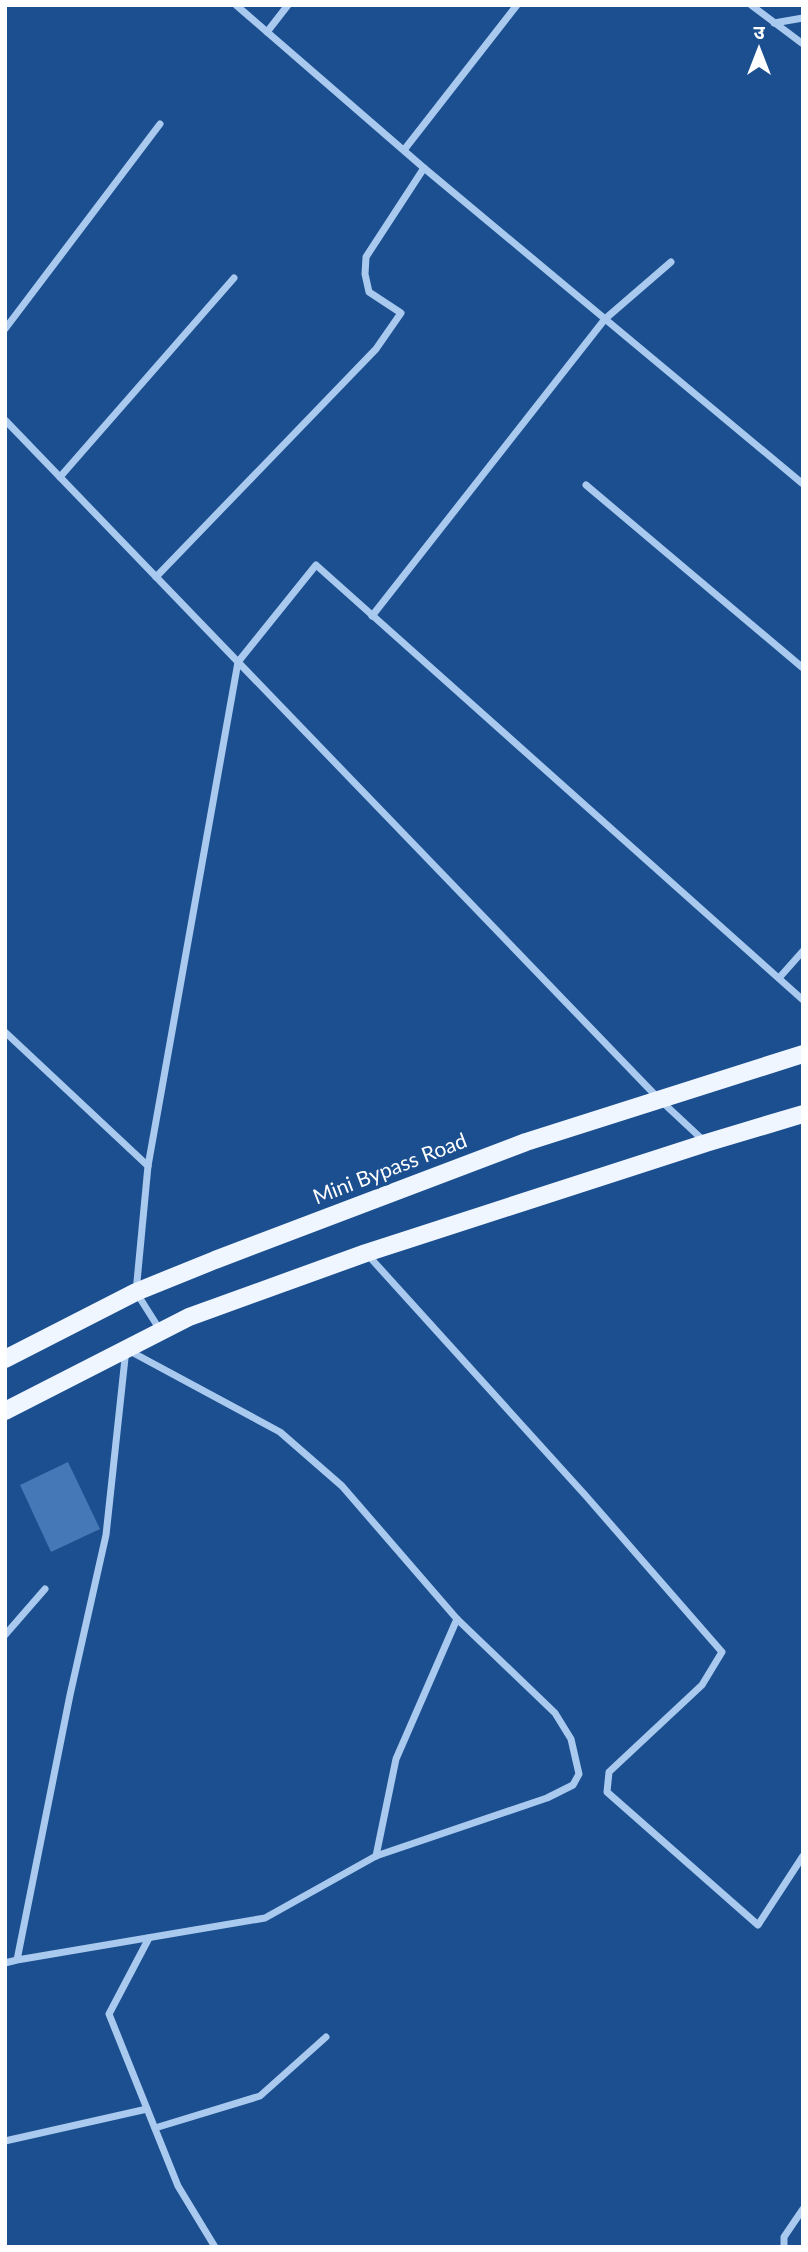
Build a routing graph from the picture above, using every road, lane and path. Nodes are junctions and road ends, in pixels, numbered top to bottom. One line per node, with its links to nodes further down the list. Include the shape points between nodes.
1 (236, 5): 7 (street)
2 (288, 5): 7 (street)
3 (517, 5): 10 (street)
4 (751, 5): 6 (street)
5 (803, 18): 6 (street)
6 (774, 23): 8 (street)
7 (267, 32): 10 (street)
8 (803, 44)
9 (160, 124): 15 (street)
10 (404, 150): 11 (street)
11 (424, 168): 14 (street); 20 (street, via 366,257 369,292 401,313 376,349)
12 (671, 262): 14 (street)
13 (234, 278): 17 (street)
14 (605, 318): 18 (street); 21 (street)
15 (5, 328)
16 (5, 420): 17 (street)
17 (60, 477): 20 (street)
18 (803, 484)
19 (586, 485): 23 (street)
20 (156, 577): 22 (street)
21 (372, 616): 22 (street, via 316,565); 25 (street)
22 (238, 662): 29 (street); 32 (street)
23 (803, 668)
24 (803, 951): 25 (street)
25 (779, 978): 26 (street)
26 (803, 1000)
27 (5, 1032): 32 (street)
28 (803, 1054): 29 (main road, Mini Bypass Road)
29 (659, 1099): 31 (street); 34 (main road, Mini Bypass Road, via 526,1142)
30 (803, 1114): 31 (main road)
31 (706, 1143): 33 (main road)
32 (148, 1166): 34 (street)
33 (366, 1253): 35 (main road); 43 (street, via 722,1652 702,1685 609,1772 607,1792 758,1925)
34 (136, 1292): 35 (street); 37 (main road, Mini Bypass Road)
35 (160, 1331): 36 (main road)
36 (126, 1349): 38 (main road); 40 (street, via 280,1432 342,1486); 45 (street, via 106,1535)
37 (5, 1359)
38 (5, 1411)
39 (45, 1589): 41 (street)
40 (457, 1619): 42 (street, via 396,1759); 42 (street, via 555,1713 571,1738 579,1774 573,1784 547,1797)
41 (5, 1635)
42 (376, 1856): 44 (street, via 265,1918)
43 (803, 1856)
44 (149, 1938): 45 (street); 48 (street, via 109,2014)
45 (17, 1960): 46 (street)
46 (5, 1963)
47 (326, 2037): 49 (street, via 260,2096)
48 (147, 2109): 49 (street); 50 (street)
49 (155, 2128): 52 (street, via 178,2186)
50 (5, 2141)
51 (803, 2209): 53 (street, via 784,2237)
52 (215, 2247)
53 (784, 2247)

